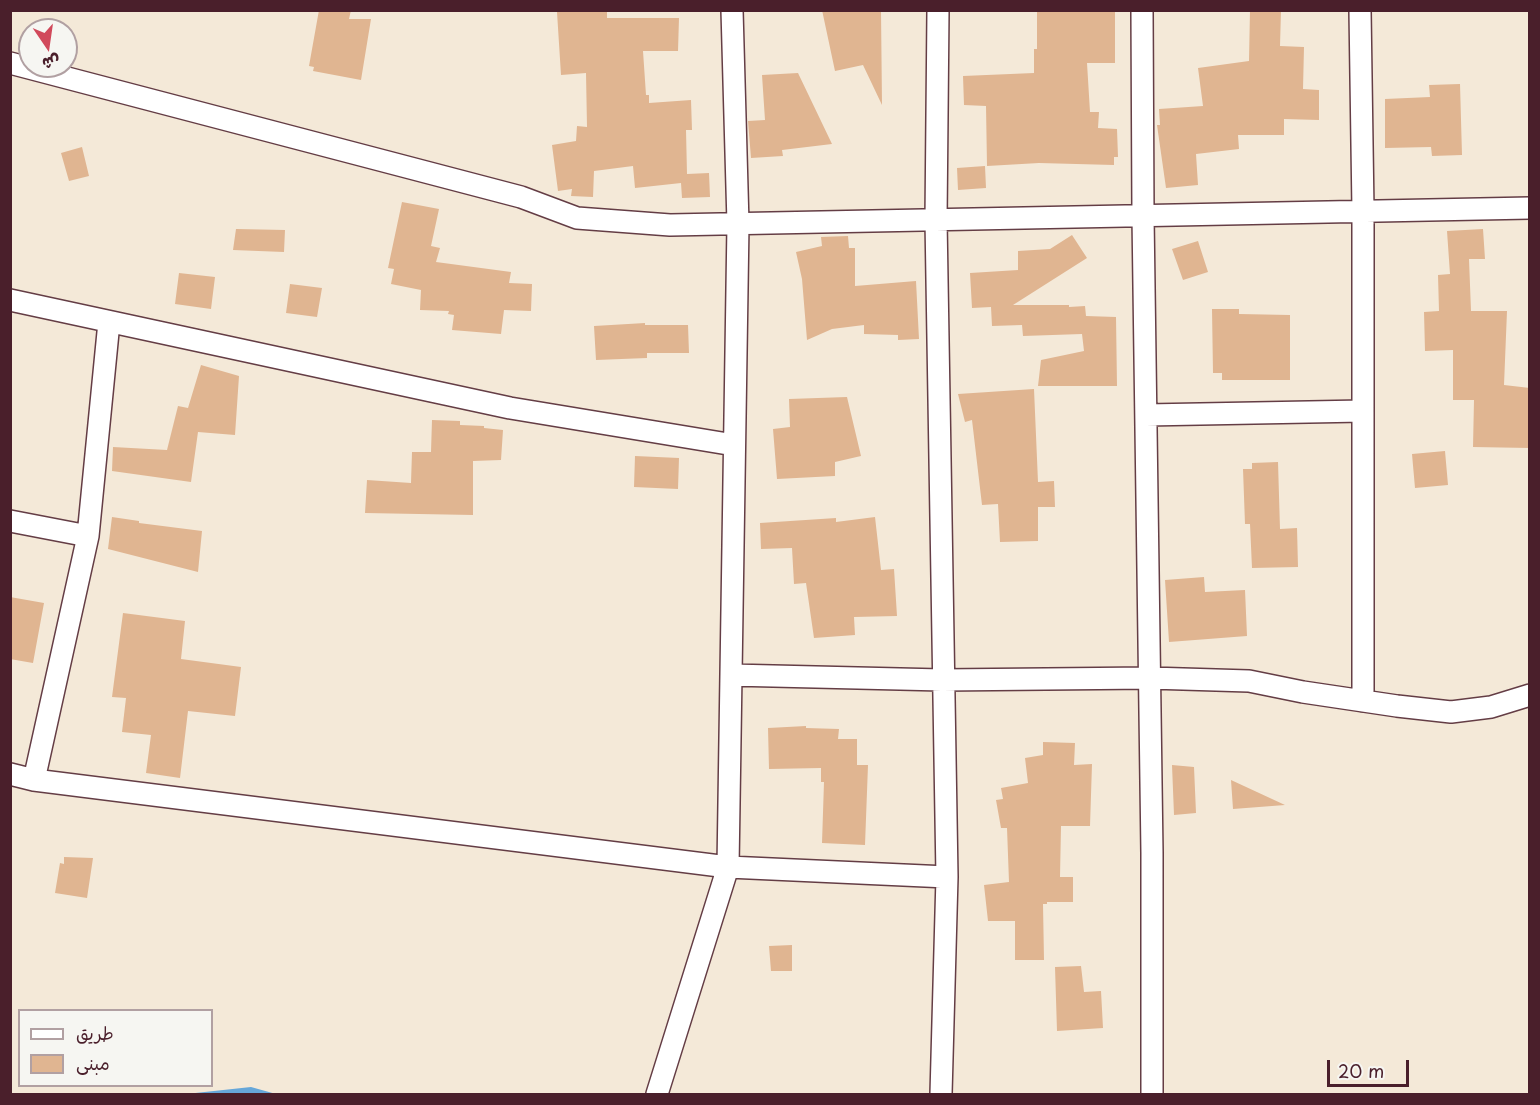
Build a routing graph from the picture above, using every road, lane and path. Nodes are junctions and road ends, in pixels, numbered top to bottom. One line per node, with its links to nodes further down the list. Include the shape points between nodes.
1 (732, 10): 10 (street)
2 (938, 10): 9 (street)
3 (1142, 10): 8 (street)
4 (1360, 10): 7 (street)
5 (10, 63): 10 (street, via 521,197 578,218 670,225)
6 (1530, 208): 7 (street)
7 (1363, 212): 8 (street); 13 (street)
8 (1143, 216): 9 (street); 14 (street)
9 (936, 220): 10 (street); 20 (street)
10 (738, 224): 15 (street)
11 (10, 300): 12 (street)
12 (110, 322): 15 (street, via 510,408); 17 (street)
13 (1363, 411): 14 (street); 22 (street)
14 (1146, 415): 19 (street)
15 (734, 445): 18 (street)
16 (10, 521): 17 (street)
17 (88, 536): 24 (street)
18 (731, 675): 20 (street); 25 (street)
19 (1150, 678): 20 (street); 22 (street, via 1249,681); 29 (street)
20 (942, 680): 26 (street)
21 (1530, 695): 22 (street, via 1491,707 1451,712)
22 (1363, 701)
23 (10, 774): 24 (street)
24 (34, 780): 25 (street)
25 (728, 867): 26 (street); 27 (street)
26 (947, 877): 28 (street)
27 (657, 1095)
28 (941, 1095)
29 (1152, 1095)

